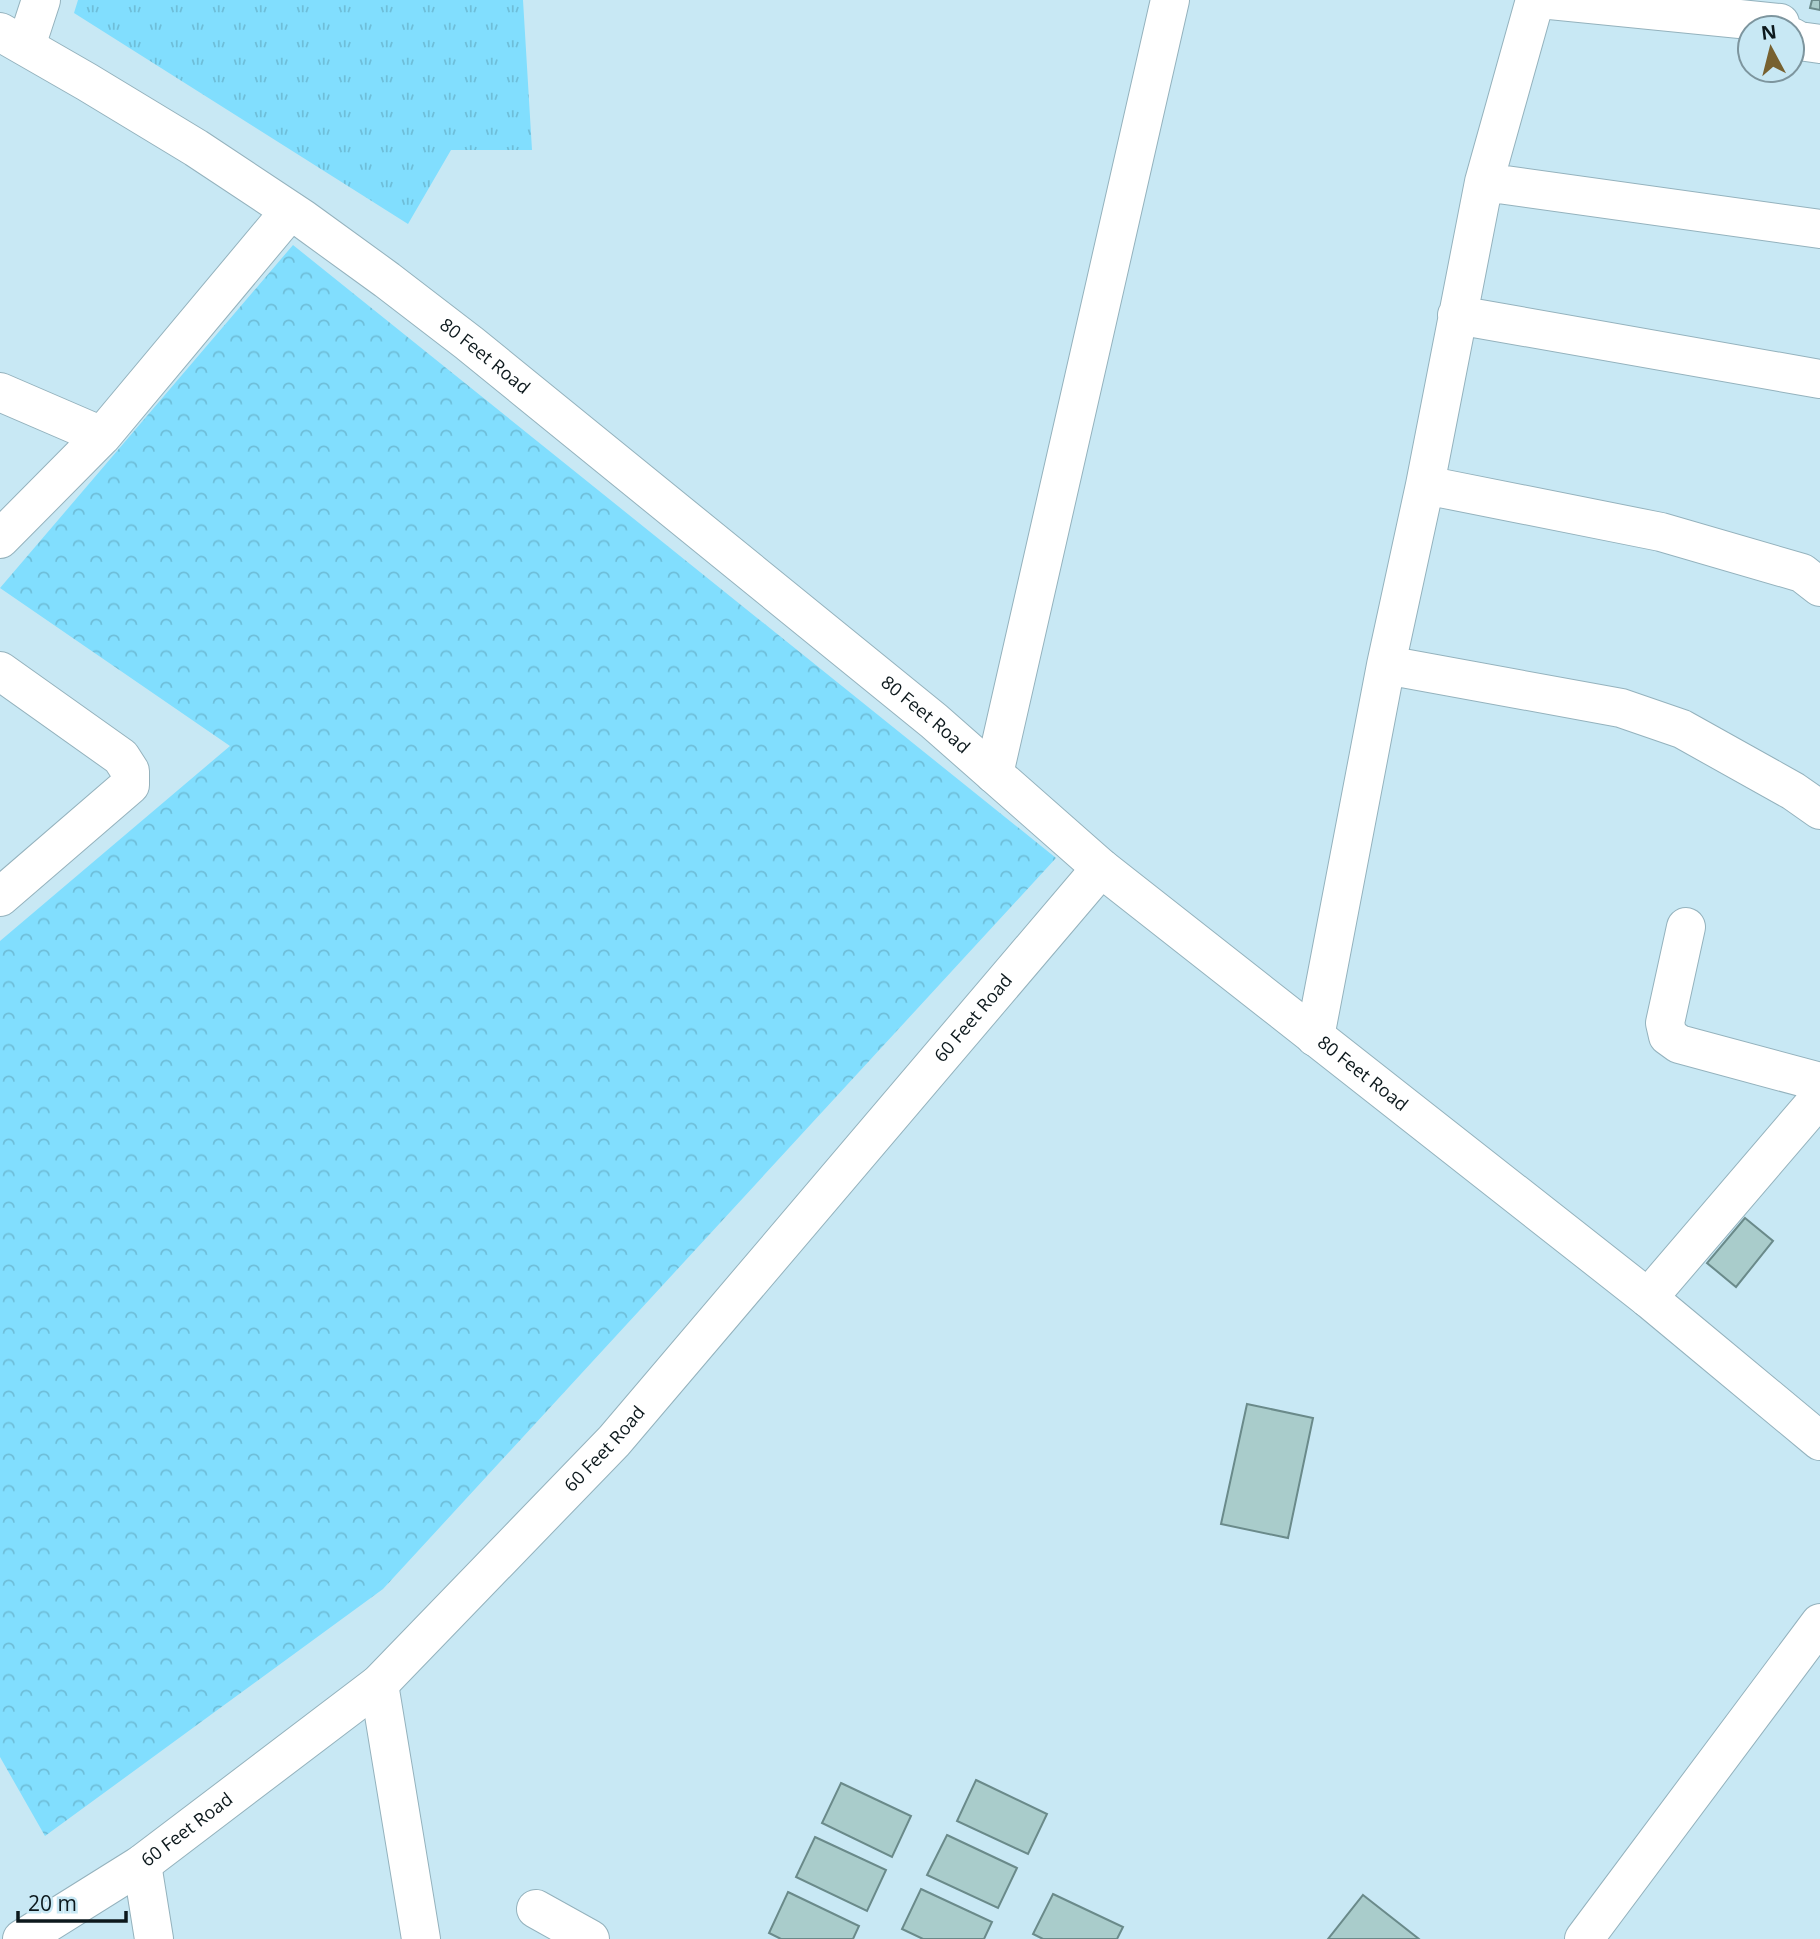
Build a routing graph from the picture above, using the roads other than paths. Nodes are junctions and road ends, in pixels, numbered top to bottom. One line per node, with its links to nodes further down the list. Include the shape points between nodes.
1 (41, 0): 6 (street)
2 (1170, 0): 19 (street)
3 (1535, 0): 7 (street)
4 (1550, 0): 5 (street)
5 (1736, 17)
6 (13, 39): 8 (street, 80 Feet Road, via 196,148)
7 (1484, 182): 9 (street); 10 (street)
8 (290, 211): 13 (street); 19 (street, 80 Feet Road, via 469,343)
9 (1820, 229)
10 (1457, 315): 11 (street); 14 (street)
11 (1820, 379)
12 (0, 392): 13 (street)
13 (102, 436): 15 (street)
14 (1425, 485): 16 (street, via 1661,532); 17 (street)
15 (0, 539)
16 (1814, 578)
17 (1386, 665): 20 (street, via 1621,708 1682,729); 24 (street)
18 (0, 671): 22 (street, via 121,757 130,771 130,785)
19 (994, 774): 21 (street, 80 Feet Road)
20 (1820, 810)
21 (1101, 868): 24 (street, 80 Feet Road); 30 (street, 60 Feet Road, via 614,1441)
22 (0, 897)
23 (1686, 927): 25 (street, via 1665,1023 1668,1036 1679,1044)
24 (1315, 1037): 27 (street, 80 Feet Road)
25 (1820, 1082)
26 (1820, 1097): 27 (street)
27 (1648, 1298): 28 (street, 80 Feet Road)
28 (1820, 1441)
29 (1820, 1623): 37 (street)
30 (379, 1684): 31 (street, 60 Feet Road); 35 (street)
31 (142, 1864): 33 (street, 60 Feet Road); 34 (street)
32 (536, 1909): 36 (street)
33 (22, 1939)
34 (154, 1939)
35 (421, 1939)
36 (590, 1939)
37 (1584, 1939)

